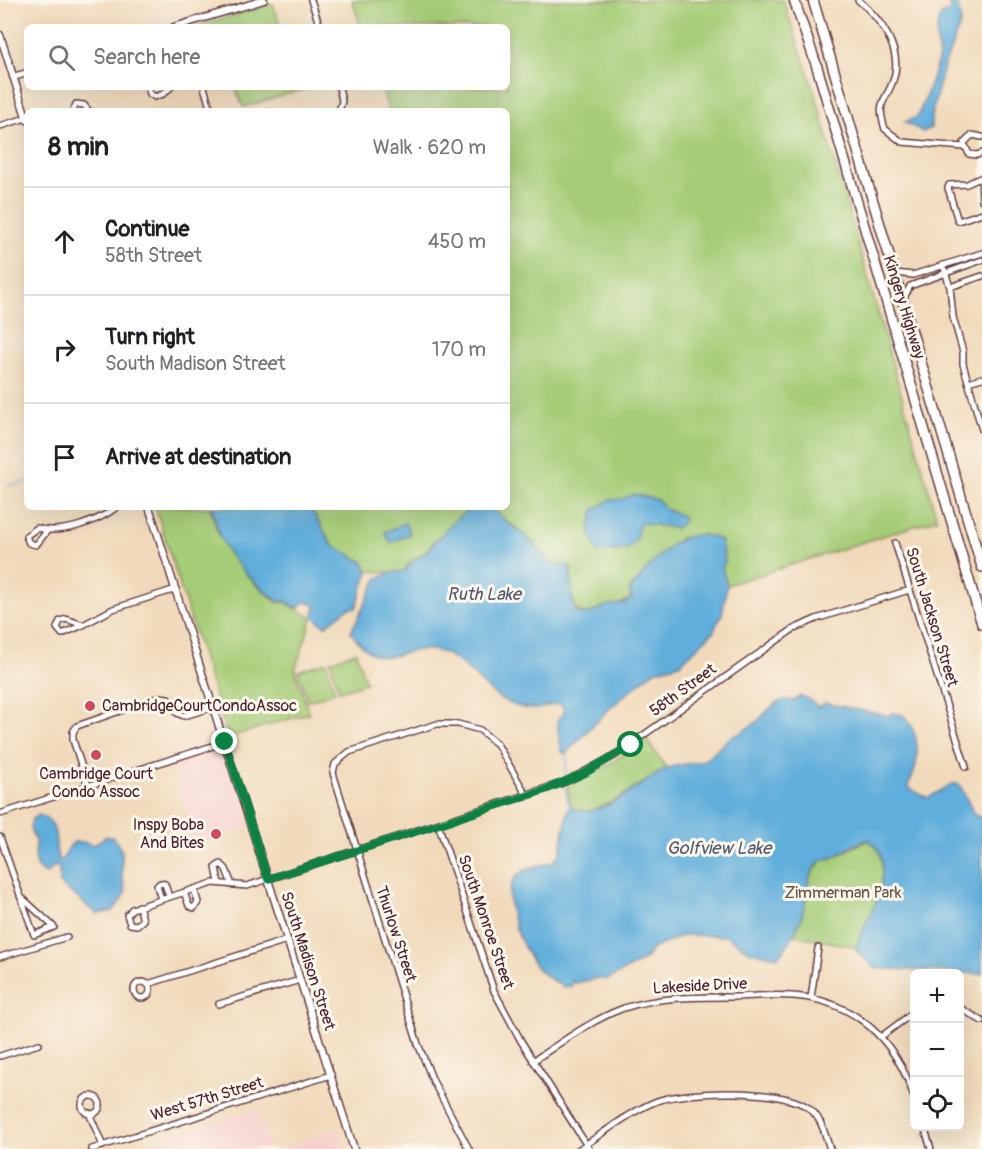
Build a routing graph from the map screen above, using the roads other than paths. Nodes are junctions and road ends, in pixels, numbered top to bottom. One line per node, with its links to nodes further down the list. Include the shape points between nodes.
1 (264, 0): 6 (street)
2 (311, 0): 7 (street)
3 (794, 0): 48 (highway, Kingery Highway)
4 (813, 0): 31 (highway, Kingery Highway)
5 (858, 0): 23 (street, via 887,33 896,59 894,78 881,110 885,129 902,142)
6 (191, 24)
7 (319, 24)
8 (0, 35): 10 (street)
9 (24, 74): 10 (street)
10 (13, 77): 19 (street)
11 (149, 90): 12 (street, via 155,97)
12 (168, 90)
13 (205, 90): 17 (street)
14 (340, 90): 18 (street)
15 (74, 108): 16 (street, via 76,104)
16 (86, 108)
17 (210, 108)
18 (340, 108)
19 (24, 110)
20 (24, 120): 21 (street)
21 (0, 126)
22 (982, 137): 23 (street, via 969,136)
23 (964, 147): 24 (street, via 973,155)
24 (982, 153)
25 (982, 177): 26 (street); 27 (street, via 967,184 948,185 958,220)
26 (982, 200)
27 (982, 213)
28 (982, 253): 30 (street)
29 (982, 260): 32 (street)
30 (943, 265): 31 (street, via 913,275); 32 (street)
31 (895, 273): 35 (highway, Kingery Highway)
32 (946, 274): 34 (street); 35 (street, via 910,286 904,293)
33 (982, 276): 34 (street)
34 (950, 287): 37 (street)
35 (904, 304): 45 (highway, Kingery Highway)
36 (982, 378): 37 (street)
37 (968, 382): 39 (street)
38 (982, 399): 39 (street)
39 (974, 402): 40 (street)
40 (982, 430)
41 (112, 510): 43 (street, via 90,522)
42 (150, 510): 46 (street, South Madison Street)
43 (47, 531)
44 (895, 543): 47 (street, South Jackson Street)
45 (982, 567)
46 (176, 589): 49 (street, via 113,609); 50 (street, South Madison Street)
47 (909, 590): 52 (street, South Jackson Street); 54 (street, 58th Street, via 792,630 614,756 565,782)
48 (982, 624)
49 (83, 625)
50 (214, 707): 51 (street, South Madison Street); 53 (street, via 184,716 168,698 160,697 76,726 73,740)
51 (225, 742): 53 (street); 59 (street, South Madison Street)
52 (966, 766)
53 (88, 786): 55 (street)
54 (527, 796): 56 (street, 58th Street); 58 (street, Thurlow Street, via 504,752 480,730 449,723 376,744 344,755 333,773)
55 (0, 814)
56 (438, 824): 58 (street, 58th Street); 82 (street, South Monroe Street, via 486,971)
57 (0, 837): 64 (street)
58 (356, 851): 59 (street, 58th Street); 91 (street, Thurlow Street, via 423,1057)
59 (268, 879): 61 (street, 58th Street, via 247,886); 69 (street, South Madison Street)
60 (219, 883): 61 (street, 58th Street); 61 (street, via 216,867 221,864); 62 (street)
61 (231, 885)
62 (194, 889): 63 (street); 63 (street, via 198,902 194,908 189,906)
63 (184, 892): 65 (street)
64 (20, 896): 64 (street, via 34,936 54,927 23,899)
65 (170, 897): 66 (street); 66 (street, via 165,884 160,883 157,886)
66 (161, 899): 67 (street)
67 (140, 906)
68 (67, 937): 71 (street)
69 (287, 940): 72 (street, South Madison Street); 73 (street)
70 (818, 948): 74 (street)
71 (0, 957)
72 (300, 980): 75 (street); 83 (street, South Madison Street)
73 (148, 984)
74 (811, 998): 79 (street, Lakeside Drive, via 851,1012); 82 (street, Lakeside Drive, via 718,997 643,1003 602,1018)
75 (219, 1004)
76 (964, 1010): 78 (street)
77 (910, 1016): 79 (street)
78 (982, 1021)
79 (882, 1036): 84 (street, Lakeside Drive)
80 (39, 1044): 81 (street)
81 (0, 1056)
82 (533, 1061): 88 (street, South Monroe Street)
83 (330, 1075): 87 (street, West 57th Street); 90 (street, South Madison Street)
84 (910, 1084)
85 (89, 1113): 87 (street)
86 (926, 1131): 94 (street)
87 (103, 1146): 89 (street, West 57th Street)
88 (588, 1146): 92 (street); 93 (street, via 644,1108 672,1097 700,1094 783,1096 811,1110 822,1125)
89 (92, 1149)
90 (354, 1149)
91 (469, 1149)
92 (579, 1149)
93 (830, 1149)
94 (931, 1149)

